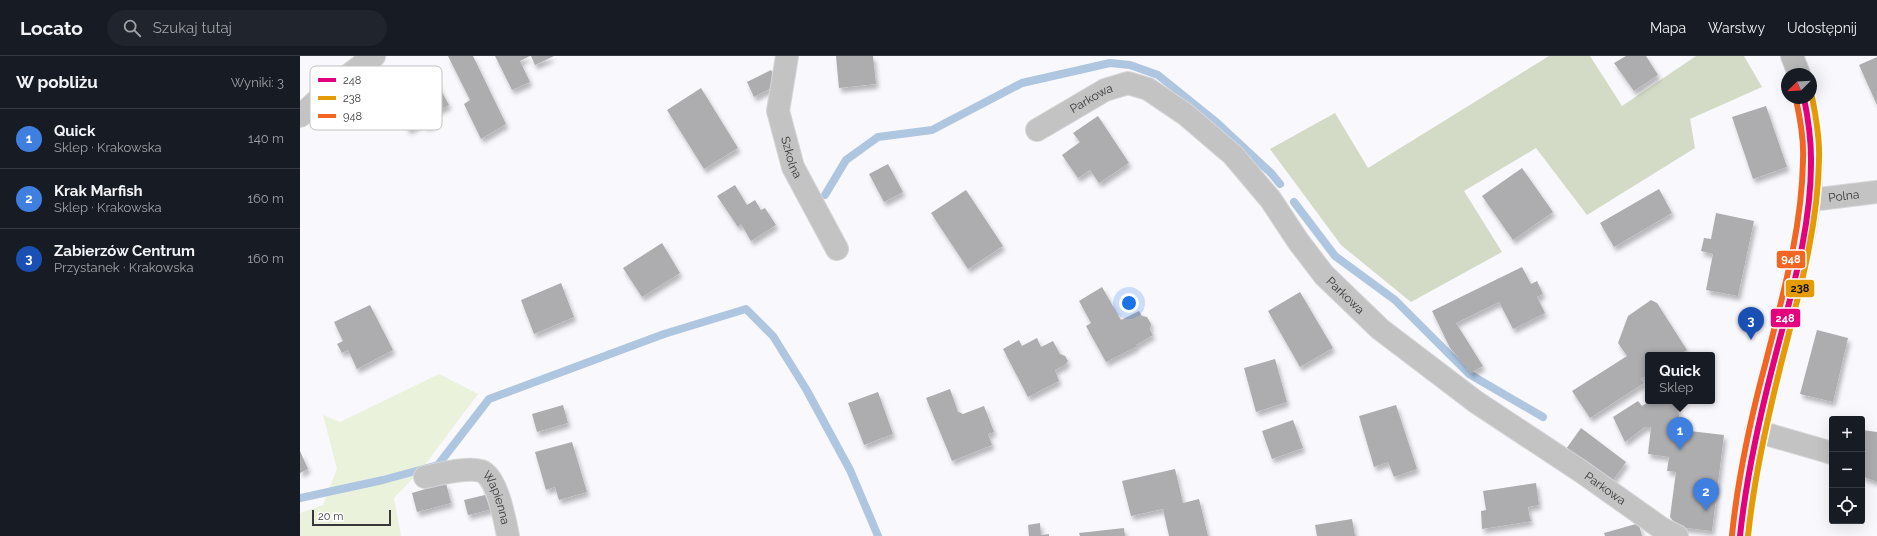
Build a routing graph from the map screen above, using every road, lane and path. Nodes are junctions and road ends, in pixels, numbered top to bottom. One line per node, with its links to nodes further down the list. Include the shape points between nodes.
1 (374, 56): 4 (street)
2 (787, 56): 12 (street, Szkolna, via 778,111 793,167)
3 (1792, 56): 5 (main road)
4 (361, 66)
5 (1796, 68)
6 (1805, 104): 11 (main road, via 1812,147)
7 (310, 107): 8 (street)
8 (300, 116)
9 (1037, 130): 17 (street, Parkowa, via 1105,90 1128,83 1148,89 1184,114 1233,155 1271,200 1324,275 1380,329 1476,402 1661,528)
10 (1877, 192): 11 (street, Polna)
11 (1811, 200): 13 (main road, via 1799,262)
12 (837, 249)
13 (1756, 430): 14 (street); 18 (main road)
14 (1829, 452)
15 (425, 477): 16 (street, Wapienna, via 467,470 482,471 494,486)
16 (508, 536)
17 (1677, 536)
18 (1740, 536)

